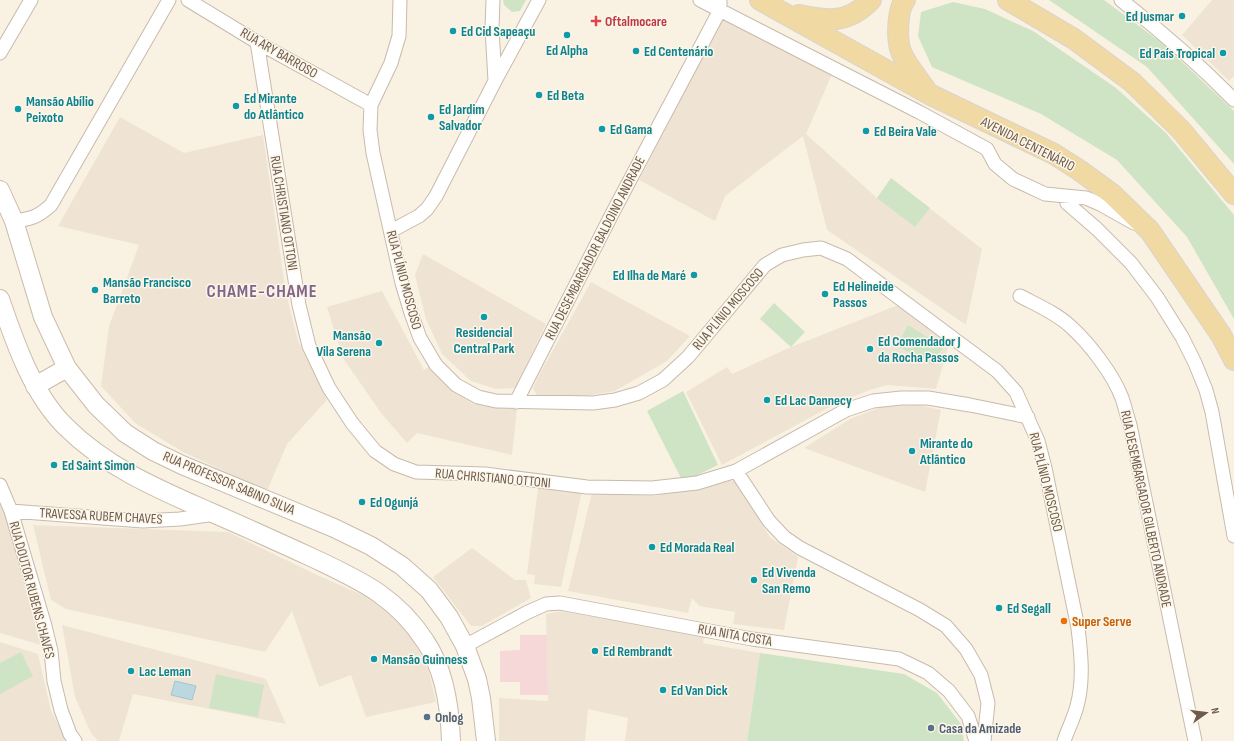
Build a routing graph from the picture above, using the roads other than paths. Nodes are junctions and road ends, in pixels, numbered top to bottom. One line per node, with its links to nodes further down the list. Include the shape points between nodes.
1 (32, 0): 16 (street)
2 (169, 0): 24 (street, via 51,205 32,219)
3 (188, 0): 15 (street, RUA ARY BARROSO)
4 (400, 0): 20 (street, RUA PLÍNIO MOSCOSO, via 397,43 391,63)
5 (493, 0): 17 (street)
6 (539, 0): 17 (street)
7 (700, 0): 13 (street)
8 (760, 0): 14 (main road, AVENIDA CENTENÁRIO)
9 (871, 0): 14 (main road, via 862,10 848,18 823,20)
10 (906, 0): 18 (main road, via 902,4 898,18 901,53)
11 (1008, 0): 22 (main road, via 1074,39 1132,82 1180,130)
12 (1121, 0): 19 (street, via 1161,31)
13 (720, 5): 23 (street, via 987,149 995,164 1013,179 1045,194); 32 (street, RUA DESEMBARGADOR BALDOINO ANDRADE)
14 (783, 12): 18 (main road, AVENIDA CENTENÁRIO)
15 (257, 42): 20 (street, RUA ARY BARROSO); 34 (street, RUA CHRISTIANO OTTONI, via 299,305 309,346 333,394 375,451 394,464 416,472 485,474 587,487 652,488 697,483)
16 (0, 53)
17 (495, 81): 25 (street, via 436,196 420,216)
18 (929, 94): 26 (main road, AVENIDA CENTENÁRIO, via 1060,158 1112,194)
19 (1234, 100)
20 (371, 105): 25 (street, RUA PLÍNIO MOSCOSO, via 370,130 373,152)
21 (0, 190): 24 (main road, RUA PROFESSOR SABINO SILVA)
22 (1234, 194)
23 (1065, 196): 26 (street, via 1086,198); 38 (street, via 1067,203 1131,263 1157,297 1195,363 1212,412)
24 (14, 221): 30 (main road, RUA PROFESSOR SABINO SILVA, via 43,317)
25 (392, 231): 32 (street, RUA PLÍNIO MOSCOSO, via 411,313 420,338 436,365 456,385 478,397)
26 (1150, 231): 29 (main road, AVENIDA CENTENÁRIO, via 1221,335)
27 (1020, 296): 46 (street, RUA DESEMBARGADOR GILBERTO ANDRADE, via 1070,325 1107,369 1122,397 1130,425)
28 (0, 299): 31 (main road)
29 (1234, 360)
30 (67, 368): 31 (main road); 39 (main road, RUA PROFESSOR SABINO SILVA, via 96,405 125,433 154,451 334,528 371,546 402,566 429,590 449,617)
31 (35, 386): 37 (main road, via 46,404 66,427 102,458 167,493)
32 (516, 402): 33 (street, RUA PLÍNIO MOSCOSO, via 593,403 615,400 663,380 688,357 765,265 782,255 821,248 847,259 998,371 1016,392)
33 (1028, 417): 34 (street, RUA CHRISTIANO OTTONI, via 928,398 873,401 846,410); 45 (street, RUA PLÍNIO MOSCOSO, via 1046,468 1082,653 1077,705)
34 (736, 471): 44 (street, via 769,520 784,537 946,626 966,649 981,674 988,703)
35 (0, 485): 36 (street, RUA DOUTOR RUBENS CHAVES)
36 (11, 511): 37 (street, TRAVESSA RUBEM CHAVES, via 143,521); 40 (street, RUA DOUTOR RUBENS CHAVES, via 45,626 61,710)
37 (215, 514): 41 (main road, via 363,582 401,611 426,642 436,661 448,705)
38 (1234, 536)
39 (465, 646): 42 (main road, RUA PROFESSOR SABINO SILVA, via 477,679); 43 (street, RUA NITA COSTA, via 528,612 546,604 560,603 752,639 899,660 928,673 949,691 968,716)
40 (75, 741)
41 (451, 741)
42 (486, 741)
43 (976, 741)
44 (984, 741)
45 (1064, 741)
46 (1195, 741)

